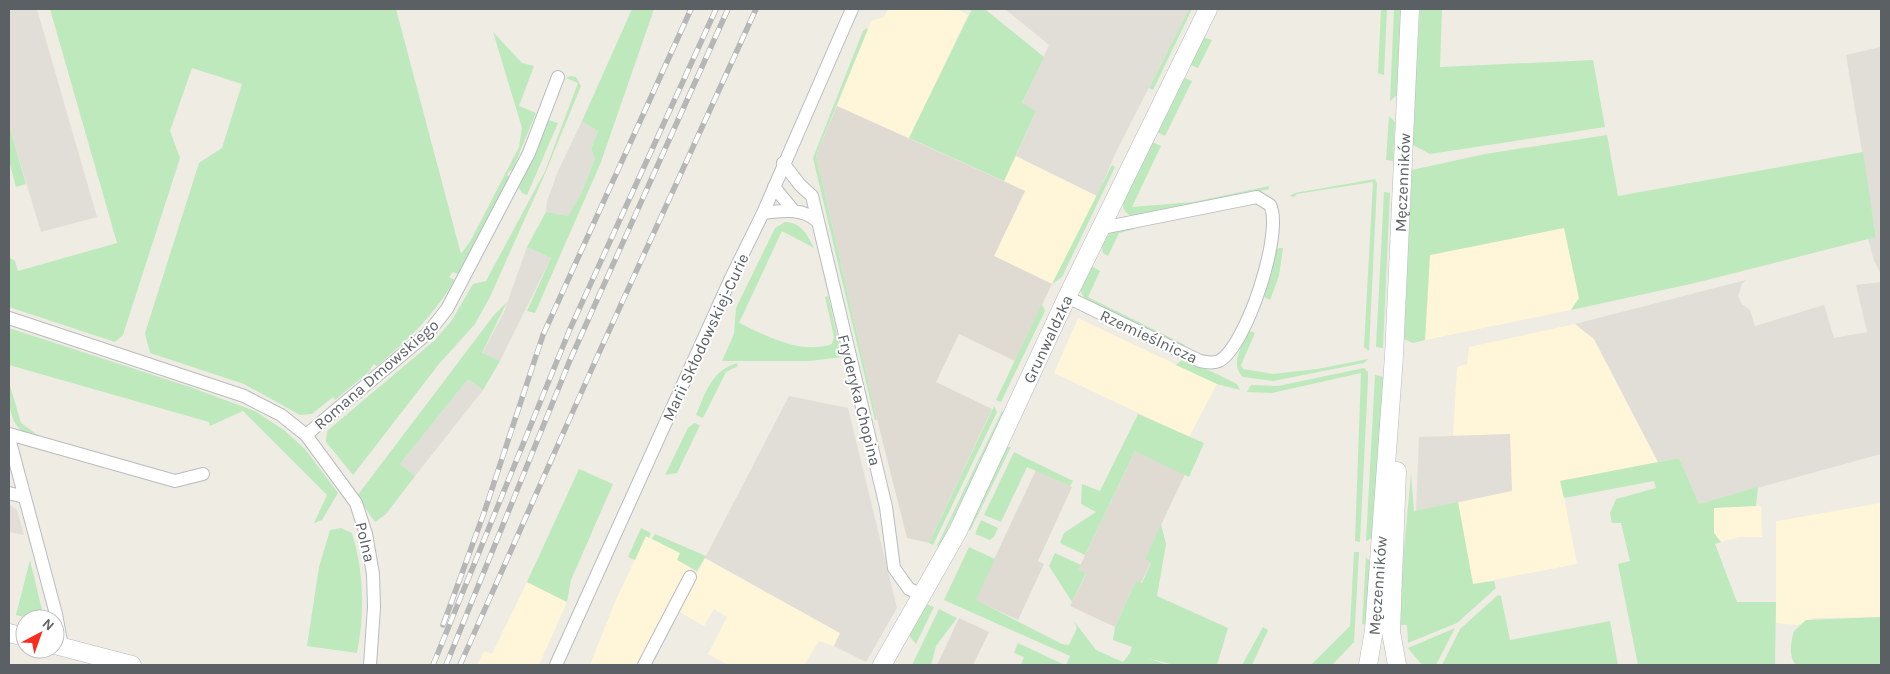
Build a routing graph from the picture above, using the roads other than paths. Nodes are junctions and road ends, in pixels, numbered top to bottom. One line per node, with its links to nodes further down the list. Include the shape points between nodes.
1 (852, 9): 5 (street, Marii Skłodowskiej-Curie)
2 (1208, 9): 11 (main road, Grunwaldzka)
3 (1410, 9): 14 (main road, Męczenników)
4 (558, 77): 15 (street, Romana Dmowskiego, via 529,153 448,309 428,333)
5 (784, 163): 6 (street, Fryderyka Chopina); 7 (street, Marii Skłodowskiej-Curie)
6 (800, 185): 7 (street); 10 (street, Fryderyka Chopina, via 812,196)
7 (774, 188): 8 (street); 9 (street, Marii Skłodowskiej-Curie)
8 (792, 210): 9 (street); 10 (street, via 810,214)
9 (763, 212): 26 (street, Marii Skłodowskiej-Curie)
10 (817, 222): 21 (street, Fryderyka Chopina, via 886,507 894,568 902,578 913,582)
11 (1102, 228): 12 (main road, Grunwaldzka); 12 (street, Rzemieślnicza, via 1257,196 1270,205 1274,222 1258,291 1234,346 1219,361 1200,361)
12 (1067, 297): 21 (main road, Grunwaldzka, via 958,531)
13 (9, 318): 15 (street, Romana Dmowskiego, via 244,396 281,415)
14 (1394, 356): 29 (main road, Męczenników, via 1374,630); 31 (main road, Męczenników, via 1397,464 1391,632)
15 (306, 435): 25 (street, Polna, via 356,503 366,534 373,574)
16 (9, 436): 17 (street, via 175,481); 19 (street)
17 (203, 474)
18 (9, 493): 19 (street)
19 (24, 497): 22 (street)
20 (690, 576): 27 (street)
21 (923, 595): 28 (main road, Grunwaldzka)
22 (55, 609)
23 (65, 648): 24 (main road)
24 (132, 665)
25 (370, 665)
26 (556, 665)
27 (644, 665)
28 (882, 665)
29 (1368, 665): 30 (main road)
30 (1391, 665)
31 (1397, 665)

